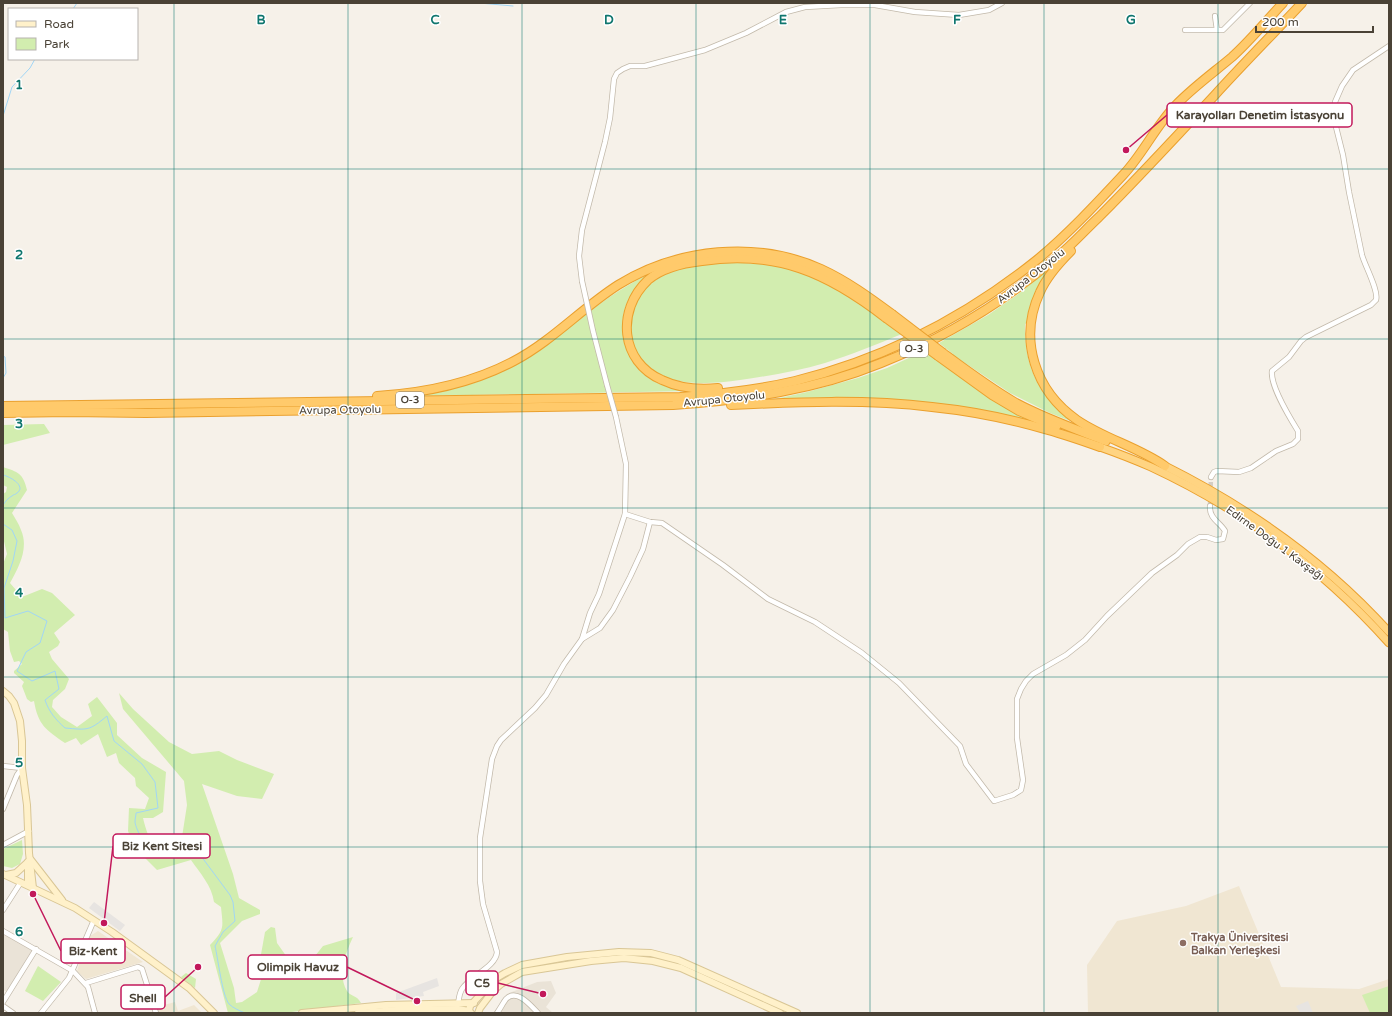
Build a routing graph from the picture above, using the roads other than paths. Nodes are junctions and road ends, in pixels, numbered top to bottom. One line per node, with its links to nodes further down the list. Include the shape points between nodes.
1 (1002, 3): 21 (street, bridge, via 989,10 959,15 915,12 875,5 804,8 786,12 746,33 705,50 644,66 630,66 617,73 606,136 582,230 579,256 593,331 626,464)
2 (1250, 3): 7 (street, via 1223,30)
3 (1283, 3): 12 (highway, Avrupa Otoyolu / O-3, via 1233,56 1185,95 1161,122 1136,160 1038,259 1004,284 926,332 878,354)
4 (1302, 3): 9 (highway, Avrupa Otoyolu / O-3)
5 (1215, 16): 7 (street)
6 (1185, 30): 7 (street)
7 (1216, 30)
8 (1389, 46): 19 (street, via 1349,75 1336,97 1334,113 1364,264 1376,293 1376,300 1371,305 1306,337 1289,357 1272,371 1271,376 1278,396 1298,431 1295,442 1244,471 1217,471)
9 (1114, 202): 14 (highway, Avrupa Otoyolu / O-3, via 1058,256 1006,296 962,324 903,354 856,372 792,390); 18 (highway, via 1055,268 1040,292 1031,324 1033,357 1042,383 1068,413 1096,431 1147,454)
10 (889, 316): 11 (highway, bridge); 12 (highway, via 822,276 784,264 750,258 700,261 662,271 643,286 630,305 626,324 632,352 649,372 666,382 681,387 713,389); 13 (highway, via 850,284 800,261 777,255 744,252 704,254 675,260 629,279 608,292 540,345 514,361 459,384 396,395)
11 (940, 355): 17 (highway, via 981,388 1018,411); 18 (highway, via 1029,410)
12 (816, 375): 13 (highway, Avrupa Otoyolu / O-3, via 733,392 680,397)
13 (317, 402): 15 (highway, Avrupa Otoyolu / O-3)
14 (673, 405): 16 (highway, Avrupa Otoyolu / O-3); 17 (highway, via 819,402 912,404 1034,426)
15 (3, 406)
16 (3, 413)
17 (1100, 447): 25 (highway, Edirne Doğu 1 Kavşağı, via 1181,482 1250,522 1332,586)
18 (1165, 466): 23 (highway, Edirne Doğu 1 Kavşağı, via 1230,501 1290,542 1333,577)
19 (1211, 478)
20 (1210, 506): 22 (street, via 1211,516 1225,531 1223,539 1200,537 1188,544 1152,573 1085,640 1066,655 1033,674 1023,685 1017,699 1016,716 1022,773 1021,790 994,801 966,764 960,746 878,665 815,622 768,599 662,523)
21 (626, 514): 22 (street); 24 (street)
22 (650, 522): 24 (street, via 643,549 613,610 600,628)
23 (1389, 632)
24 (582, 639): 44 (street, via 541,701 501,740 494,753 481,828 480,882 483,904 497,956 467,983 460,994)
25 (1389, 643)
26 (3, 691): 28 (main road, via 14,703 20,721)
27 (3, 766): 28 (street)
28 (22, 768): 29 (street); 30 (main road)
29 (3, 809)
30 (29, 831): 31 (street); 32 (main road)
31 (3, 845)
32 (29, 858): 33 (main road, via 16,873); 35 (main road); 36 (main road)
33 (4, 875): 34 (main road)
34 (21, 882): 35 (main road); 37 (street)
35 (31, 887): 36 (main road)
36 (64, 903): 38 (main road)
37 (3, 910)
38 (94, 920): 41 (street); 54 (main road, via 178,980)
39 (3, 931): 40 (street)
40 (36, 949): 41 (street); 43 (street)
41 (73, 971): 42 (street); 51 (street)
42 (86, 983): 52 (street); 53 (street, via 138,967 142,969)
43 (3, 1002)
44 (458, 1004): 45 (main road); 47 (main road)
45 (473, 1004): 48 (main road, via 477,1004); 49 (main road, via 469,1007); 60 (main road, via 495,979 522,965 619,952 651,953 678,960)
46 (3, 1006): 50 (street)
47 (397, 1009): 49 (main road, via 458,1009); 55 (main road); 56 (main road)
48 (480, 1011): 59 (main road, via 501,984 522,972 624,958 670,964)
49 (470, 1012)
50 (13, 1013)
51 (41, 1013)
52 (95, 1013)
53 (156, 1013)
54 (214, 1013)
55 (302, 1013)
56 (362, 1013)
57 (497, 1013): 58 (street, via 509,997 516,996)
58 (538, 1013)
59 (780, 1013)
60 (797, 1013)

